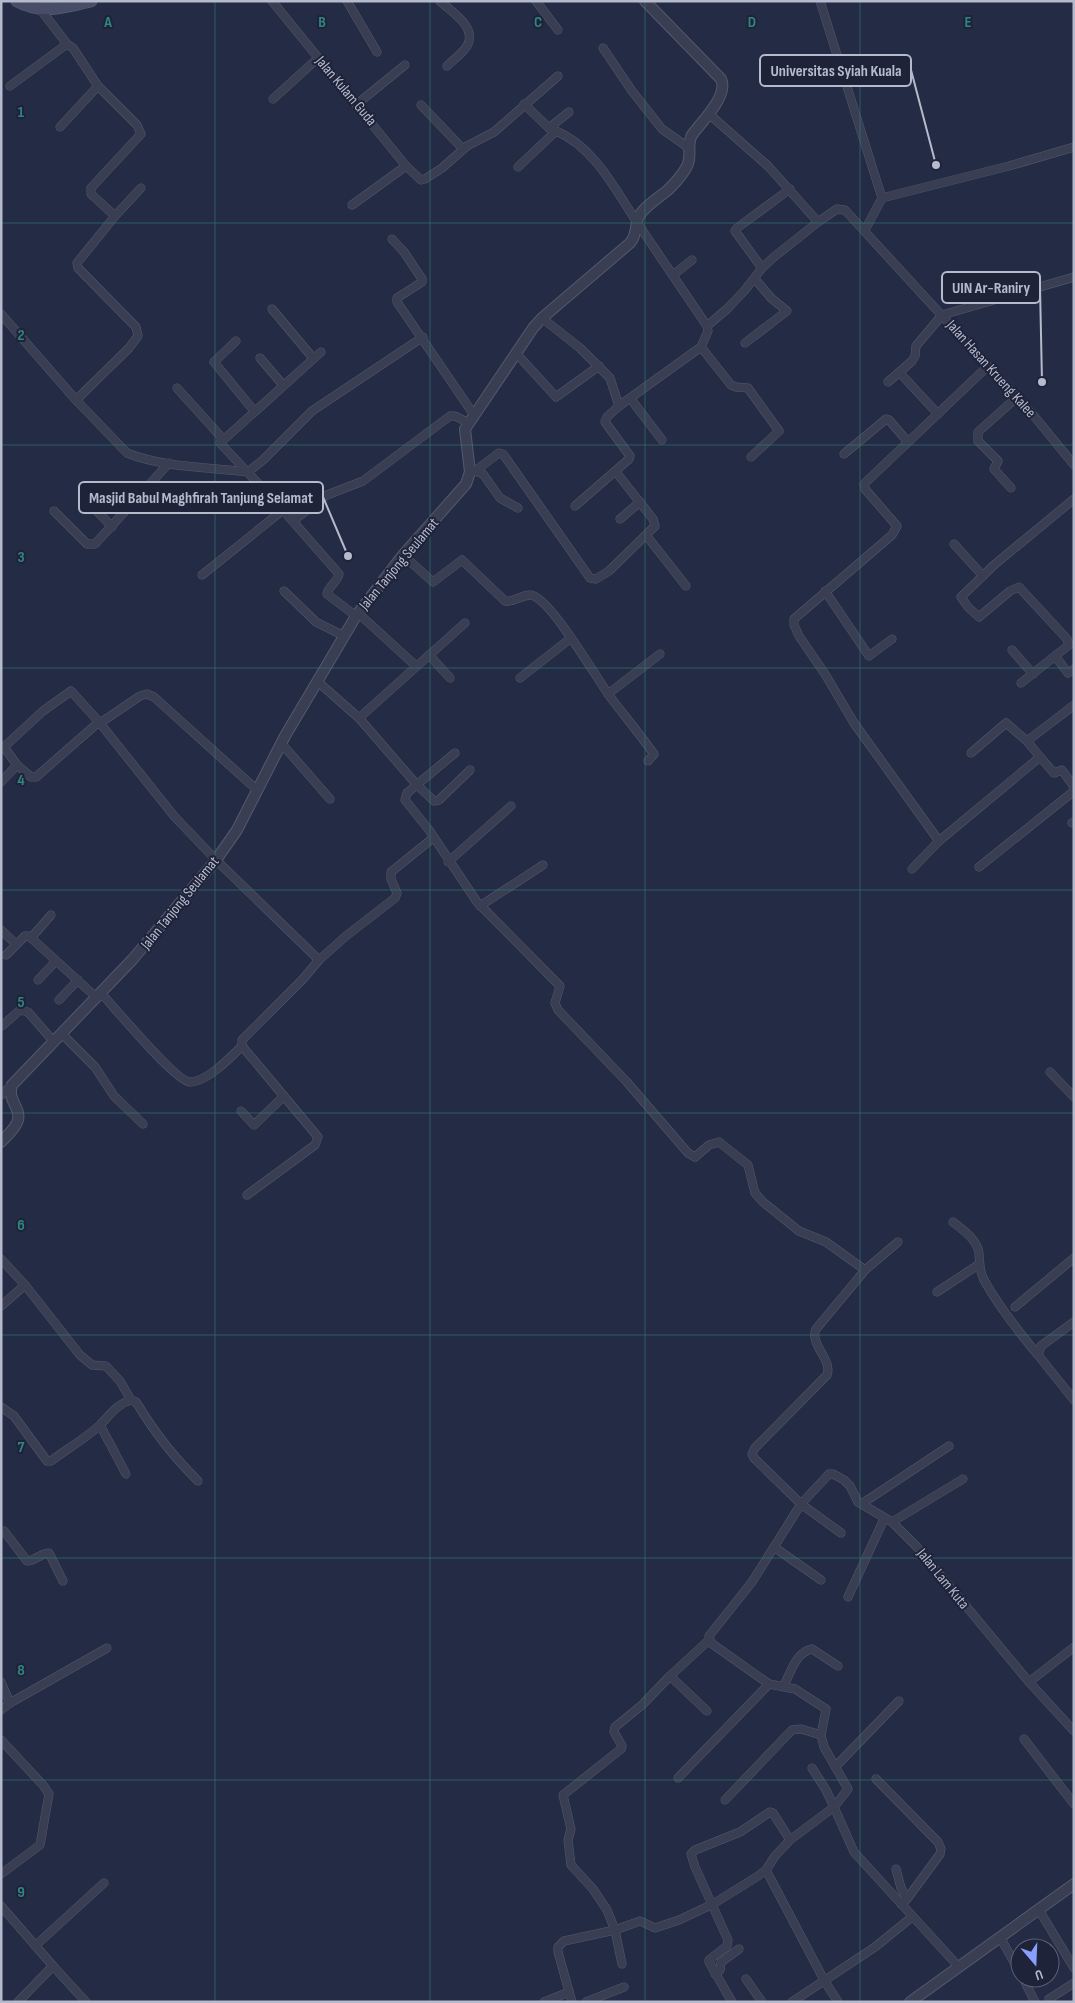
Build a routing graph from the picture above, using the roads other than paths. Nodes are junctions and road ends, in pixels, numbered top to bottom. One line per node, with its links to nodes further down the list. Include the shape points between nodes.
1 (17, 1): 9 (main road)
2 (91, 1): 9 (main road)
3 (272, 1): 14 (street, Jalan Kulam Guda)
4 (347, 1): 13 (street)
5 (440, 1): 16 (street, via 466,25 470,38 467,46)
6 (536, 1): 10 (street)
7 (645, 1): 25 (street, via 723,81 722,93)
8 (820, 1): 35 (street)
9 (41, 10): 11 (street)
10 (558, 30)
11 (67, 44): 18 (street); 19 (street)
12 (603, 48): 29 (street, via 662,129)
13 (377, 52)
14 (318, 58): 20 (street); 21 (street, Jalan Kulam Guda)
15 (405, 65): 21 (street)
16 (447, 66)
17 (558, 76): 22 (street)
18 (10, 86)
19 (98, 86): 26 (street); 37 (street, via 137,125 141,134 90,190)
20 (273, 99)
21 (357, 104): 31 (street, Jalan Kulam Guda)
22 (524, 104): 27 (street); 30 (street, via 494,132)
23 (421, 105): 30 (street)
24 (569, 112): 27 (street)
25 (709, 114): 29 (street, via 691,137); 34 (street)
26 (60, 127)
27 (553, 129): 32 (street); 39 (street, via 575,141 598,164)
28 (1074, 146): 35 (street)
29 (689, 148): 39 (street, via 690,160 686,168 640,216)
30 (463, 149): 31 (street, Jalan Kulam Guda, via 425,180)
31 (406, 166): 36 (street)
32 (518, 167)
33 (142, 188): 37 (street)
34 (790, 189): 38 (street); 43 (street, via 737,228)
35 (882, 198): 40 (street)
36 (352, 205)
37 (114, 216): 68 (street, via 77,263 78,268 136,327 138,336)
38 (818, 222): 40 (street, Jalan Hasan Krueng Kalee, via 837,210 845,210); 43 (street)
39 (638, 224): 44 (street); 50 (street, via 630,243)
40 (865, 230): 49 (street, Jalan Hasan Krueng Kalee)
41 (392, 239): 52 (street, via 422,276 422,282 397,298 397,302)
42 (692, 260): 44 (street)
43 (762, 268): 46 (street)
44 (672, 275): 51 (street)
45 (1074, 277): 49 (street)
46 (755, 279): 51 (street); 54 (street, via 786,311)
47 (272, 309): 59 (street)
48 (1, 314): 68 (street)
49 (942, 315): 61 (street, Jalan Hasan Krueng Kalee); 62 (street, via 916,346 912,361)
50 (542, 318): 57 (street); 60 (street)
51 (707, 326): 55 (street, via 708,332)
52 (423, 337): 72 (street); 81 (street, via 312,411)
53 (236, 341): 70 (street, via 214,362)
54 (745, 343)
55 (701, 347): 66 (street); 77 (street, via 731,385 748,388 779,431)
56 (321, 352): 59 (street)
57 (516, 353): 60 (street, via 556,397); 72 (street)
58 (260, 358): 64 (street)
59 (313, 358): 64 (street)
60 (599, 366): 69 (street, via 611,379)
61 (988, 366): 67 (street, Jalan Hasan Krueng Kalee); 71 (street)
62 (899, 372): 63 (street); 71 (street)
63 (888, 382)
64 (283, 385): 70 (street)
65 (177, 388): 73 (street)
66 (630, 398): 69 (street); 74 (street)
67 (1016, 398): 79 (street, Jalan Hasan Krueng Kalee); 83 (street, via 977,436 998,462 994,469)
68 (76, 400): 78 (street, via 127,453)
69 (620, 406): 82 (street, via 605,420 630,456)
70 (254, 411): 73 (street)
71 (938, 414): 75 (street)
72 (471, 419): 80 (street, via 465,436); 92 (street, via 450,416 363,481 327,495)
73 (223, 439): 81 (street, via 220,444)
74 (662, 440)
75 (908, 442): 76 (street, via 886,419); 101 (street, via 864,484 897,526 888,538)
76 (844, 454)
77 (751, 457)
78 (169, 463): 81 (street); 93 (street)
79 (1074, 465)
80 (472, 471): 88 (street, via 483,474 502,500); 94 (street, via 499,453 503,454 590,578 598,579 609,571); 96 (street, Jalan Tanjong Seulamat, via 464,488)
81 (248, 472): 89 (street)
82 (616, 472): 86 (street); 87 (street)
83 (1011, 488)
84 (83, 496): 93 (street)
85 (1074, 499): 98 (street)
86 (640, 502): 91 (street); 94 (street, via 655,523)
87 (575, 506)
88 (518, 508)
89 (283, 510): 92 (street); 97 (street)
90 (54, 511): 93 (street, via 87,544 95,544)
91 (620, 518)
92 (293, 521): 102 (street, via 339,574 328,594)
93 (112, 527)
94 (646, 535): 99 (street)
95 (954, 544): 98 (street)
96 (404, 555): 102 (street, Jalan Tanjong Seulamat); 105 (street, via 433,582 459,560 465,561 505,602 530,596 537,598)
97 (202, 575)
98 (983, 576): 110 (street, via 961,597 968,607 979,618 1019,587 1067,639 1067,648)
99 (686, 586)
100 (284, 591): 104 (street, via 316,622)
101 (825, 591): 106 (street, via 869,656); 137 (street, via 794,619 794,625 854,722)
102 (357, 615): 104 (street, Jalan Tanjong Seulamat); 111 (street)
103 (465, 623): 109 (street)
104 (344, 636): 116 (street, Jalan Tanjong Seulamat)
105 (571, 638): 115 (street); 118 (street)
106 (892, 639)
107 (1012, 650): 113 (street)
108 (660, 654): 118 (street)
109 (430, 655): 111 (street); 114 (street)
110 (1055, 656): 112 (street, via 1068,673); 113 (street)
111 (416, 666): 120 (street)
112 (1074, 669)
113 (1033, 674): 117 (street)
114 (450, 678)
115 (520, 678)
116 (317, 681): 120 (street); 123 (street, Jalan Tanjong Seulamat)
117 (1021, 683)
118 (608, 694): 127 (street, via 654,754)
119 (1074, 705): 122 (street)
120 (359, 718): 131 (street)
121 (99, 722): 128 (street, via 36,777 31,777); 128 (street, via 74,692 67,692 4,747); 133 (street, via 140,696 150,695); 138 (street, via 174,816)
122 (1027, 741): 125 (street, via 1006,722); 126 (street)
123 (281, 743): 133 (street, Jalan Tanjong Seulamat); 134 (street)
124 (455, 753): 131 (street)
125 (971, 753)
126 (1040, 757): 132 (street, via 1054,773 1062,770); 137 (street)
127 (648, 761)
128 (17, 765): 130 (street)
129 (470, 770): 131 (street, via 436,801)
130 (1, 782)
131 (417, 785): 136 (street, via 407,794 406,800)
132 (1074, 789): 141 (street)
133 (257, 790): 138 (street, Jalan Tanjong Seulamat, via 237,830)
134 (330, 798)
135 (511, 806): 139 (street)
136 (433, 838): 139 (street); 150 (street, via 391,872 390,879 397,895)
137 (940, 841): 142 (street)
138 (216, 860): 150 (street); 153 (street, Jalan Tanjong Seulamat)
139 (448, 862): 143 (street)
140 (542, 865): 143 (street)
141 (979, 867)
142 (912, 869)
143 (480, 906): 173 (street, via 558,983 555,1003 558,1010 688,1153 695,1157 709,1144 719,1142 748,1165 755,1192 763,1202 799,1231 826,1242)
144 (51, 915): 146 (street)
145 (1, 930): 147 (street)
146 (31, 938): 147 (street, via 25,936); 149 (street)
147 (16, 944): 148 (street)
148 (6, 954)
149 (56, 960): 151 (street); 152 (street)
150 (319, 960): 158 (street, via 243,1038)
151 (38, 980)
152 (78, 980): 153 (street); 154 (street)
153 (99, 995): 156 (street, Jalan Tanjong Seulamat); 158 (street, via 170,1069 185,1080 194,1081 215,1071)
154 (59, 1000)
155 (2, 1026): 157 (street, via 24,1010)
156 (62, 1034): 157 (street, Jalan Tanjong Seulamat); 165 (street, via 95,1067 114,1096)
157 (54, 1042): 160 (street, Jalan Tanjong Seulamat)
158 (242, 1046): 162 (street)
159 (1050, 1072): 163 (street)
160 (12, 1085): 161 (street); 166 (street, via 10,1095 18,1118)
161 (1, 1095)
162 (284, 1096): 164 (street, via 254,1125); 167 (street, via 318,1136 318,1142)
163 (1074, 1097)
164 (241, 1110)
165 (142, 1124)
166 (1, 1142)
167 (247, 1195)
168 (953, 1222): 172 (street, via 968,1234 977,1247)
169 (898, 1242): 173 (street)
170 (1074, 1258): 177 (street)
171 (1, 1259): 174 (street)
172 (978, 1265): 175 (street); 179 (street, via 1006,1316)
173 (865, 1270): 189 (street, via 814,1332 828,1368 827,1375 752,1454)
174 (25, 1285): 176 (street); 180 (street, via 80,1355 92,1365 106,1366)
175 (937, 1292)
176 (1, 1306)
177 (1014, 1307)
178 (1074, 1322): 179 (street, via 1041,1346)
179 (1038, 1355): 181 (street)
180 (131, 1400): 183 (street, via 118,1407); 187 (street, via 136,1402 173,1457)
181 (1074, 1400)
182 (1, 1407): 183 (street, via 14,1416 48,1461)
183 (100, 1425): 185 (street)
184 (949, 1446): 188 (street)
185 (126, 1474)
186 (963, 1479): 190 (street)
187 (198, 1481)
188 (863, 1503): 189 (street, Jalan Lam Kuta, via 857,1501 844,1480 831,1474); 190 (street, Jalan Lam Kuta)
189 (801, 1504): 193 (street); 194 (street)
190 (888, 1521): 197 (street); 204 (street, Jalan Lam Kuta, via 917,1547)
191 (12, 1526): 192 (street)
192 (3, 1532): 196 (street, via 27,1561 49,1553)
193 (840, 1533)
194 (774, 1547): 195 (street); 198 (street)
195 (821, 1580)
196 (63, 1581)
197 (848, 1598)
198 (709, 1640): 202 (street); 205 (street)
199 (1074, 1646): 204 (street)
200 (107, 1648): 208 (street)
201 (838, 1666): 206 (street, via 812,1649 806,1650 801,1653)
202 (670, 1676): 210 (street); 233 (street, via 615,1728 621,1749 562,1796 571,1829 568,1840 571,1865 593,1889 612,1919)
203 (1, 1682): 208 (street)
204 (1029, 1682): 211 (street, Jalan Lam Kuta)
205 (770, 1684): 206 (street); 217 (street)
206 (784, 1685): 212 (street, via 826,1709)
207 (899, 1701): 215 (street)
208 (10, 1703): 209 (street)
209 (1, 1710)
210 (706, 1711)
211 (1074, 1732)
212 (821, 1735): 215 (street, via 824,1747); 219 (street, via 801,1729 792,1730)
213 (1024, 1739): 220 (street)
214 (1, 1740): 225 (street, via 49,1794 40,1845)
215 (836, 1766): 221 (street, via 848,1789)
216 (812, 1768): 221 (street)
217 (678, 1778)
218 (876, 1779): 228 (street, via 938,1842 941,1849)
219 (725, 1800)
220 (1074, 1804)
221 (834, 1806): 222 (street); 228 (street, via 854,1852)
222 (790, 1840): 224 (street); 229 (street, via 770,1812 740,1832 692,1852 695,1867)
223 (896, 1869): 228 (street)
224 (766, 1870): 229 (street); 244 (street)
225 (1, 1874)
226 (104, 1883): 235 (street)
227 (1074, 1884): 231 (street)
228 (904, 1902): 232 (street)
229 (712, 1904): 233 (street, via 664,1926 654,1928 640,1921); 242 (street, via 728,1940 727,1946 709,1960)
230 (1, 1906): 235 (street)
231 (1039, 1910): 234 (street); 241 (street)
232 (912, 1917): 240 (street); 244 (street, via 875,1947)
233 (615, 1930): 238 (street); 248 (street, via 560,1944 558,1952)
234 (1000, 1937): 237 (street); 240 (street)
235 (35, 1946): 239 (street)
236 (739, 1949): 242 (street, via 721,1962 720,1970)
237 (1010, 1955)
238 (622, 1964)
239 (53, 1966): 250 (street); 251 (street)
240 (958, 1966): 259 (street)
241 (1074, 1968)
242 (715, 1974): 255 (street)
243 (746, 1979): 256 (street)
244 (824, 1980): 257 (street); 258 (street)
245 (1074, 1983): 249 (street)
246 (624, 1987): 254 (street)
247 (1028, 1988): 260 (street)
248 (569, 1992): 252 (street); 253 (street)
249 (1049, 2000): 261 (street)
250 (18, 2002)
251 (86, 2002)
252 (544, 2002)
253 (572, 2002)
254 (586, 2002)
255 (732, 2002)
256 (762, 2002)
257 (792, 2002)
258 (838, 2002)
259 (910, 2002)
260 (1036, 2002)
261 (1040, 2002)

